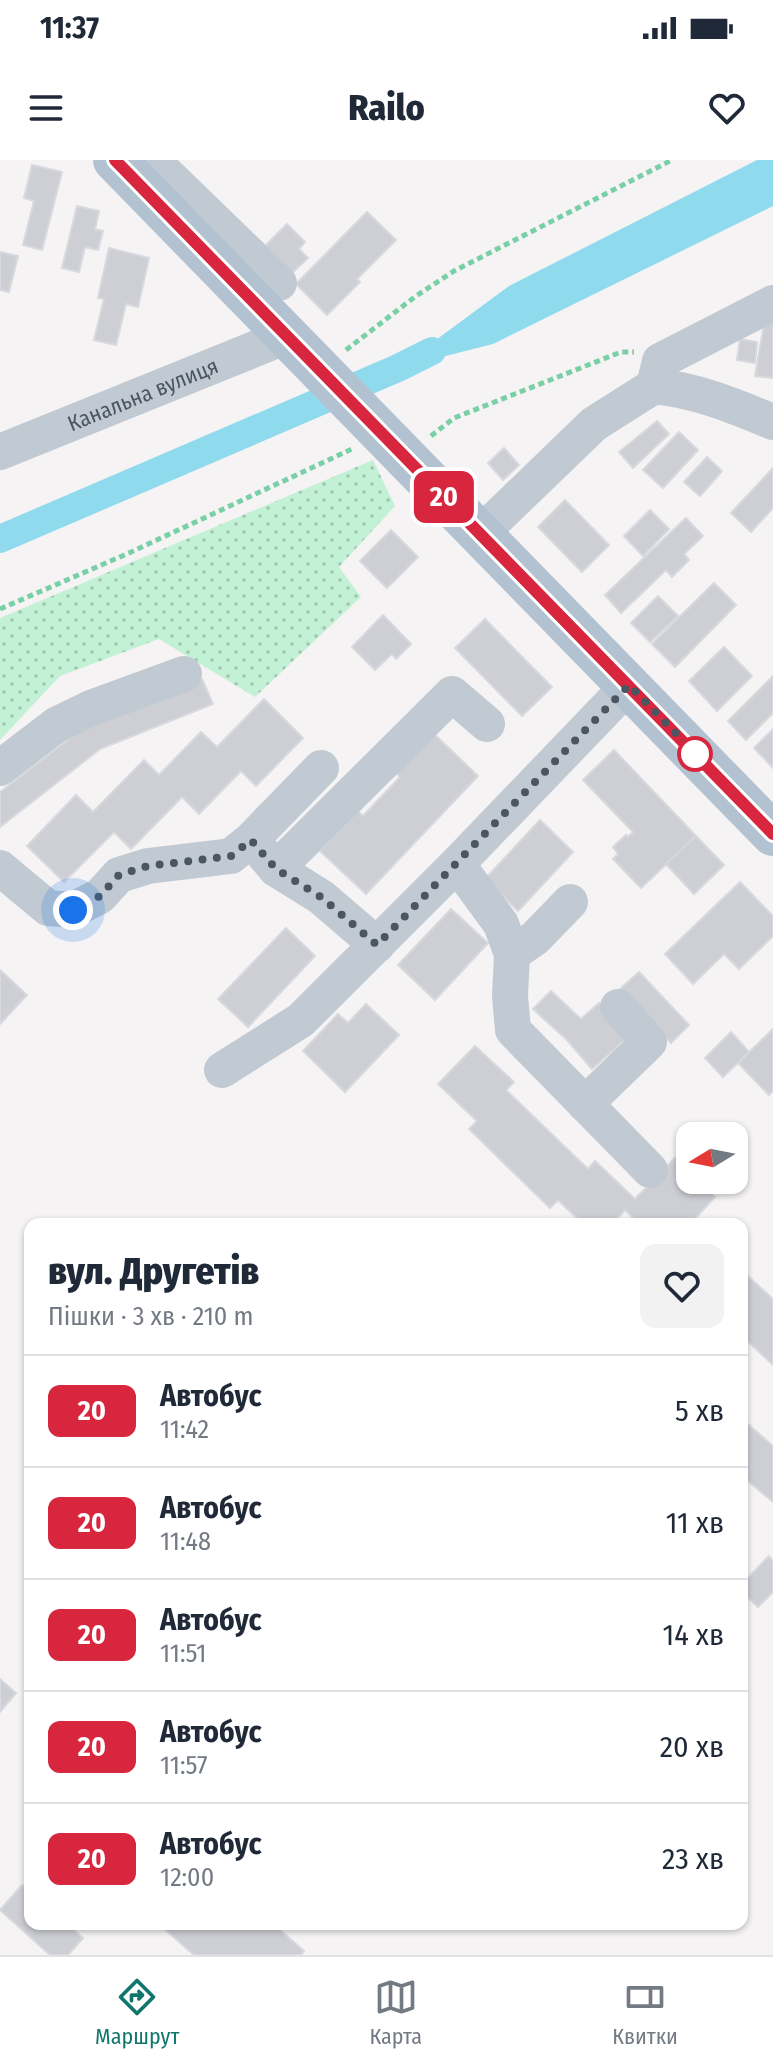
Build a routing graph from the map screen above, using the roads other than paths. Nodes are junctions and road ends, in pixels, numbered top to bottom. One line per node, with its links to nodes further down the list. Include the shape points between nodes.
1 (115, 160): 5 (main road)
2 (152, 160): 3 (street)
3 (279, 283)
4 (773, 303): 6 (street)
5 (315, 352): 8 (street, Канальна вулиця); 9 (main road, via 387,438)
6 (657, 373): 7 (street, via 675,388); 9 (street, via 594,424)
7 (773, 422)
8 (0, 452)
9 (480, 534): 11 (main road)
10 (184, 674): 13 (street, via 56,725)
11 (629, 685): 15 (main road); 17 (street)
12 (487, 724): 19 (street, via 452,694)
13 (0, 768)
14 (321, 768): 16 (street)
15 (773, 834)
16 (251, 840): 18 (street, via 231,856 148,866 119,875 100,896 73,910 48,908); 19 (street)
17 (457, 864): 21 (street); 22 (street, via 501,924)
18 (0, 868)
19 (276, 869): 21 (street, via 321,897)
20 (570, 902): 22 (street)
21 (377, 945): 24 (street, via 301,1020)
22 (512, 954): 25 (street, via 513,1030)
23 (618, 1007): 25 (street, via 649,1042)
24 (222, 1070)
25 (585, 1104): 26 (street)
26 (650, 1170)

